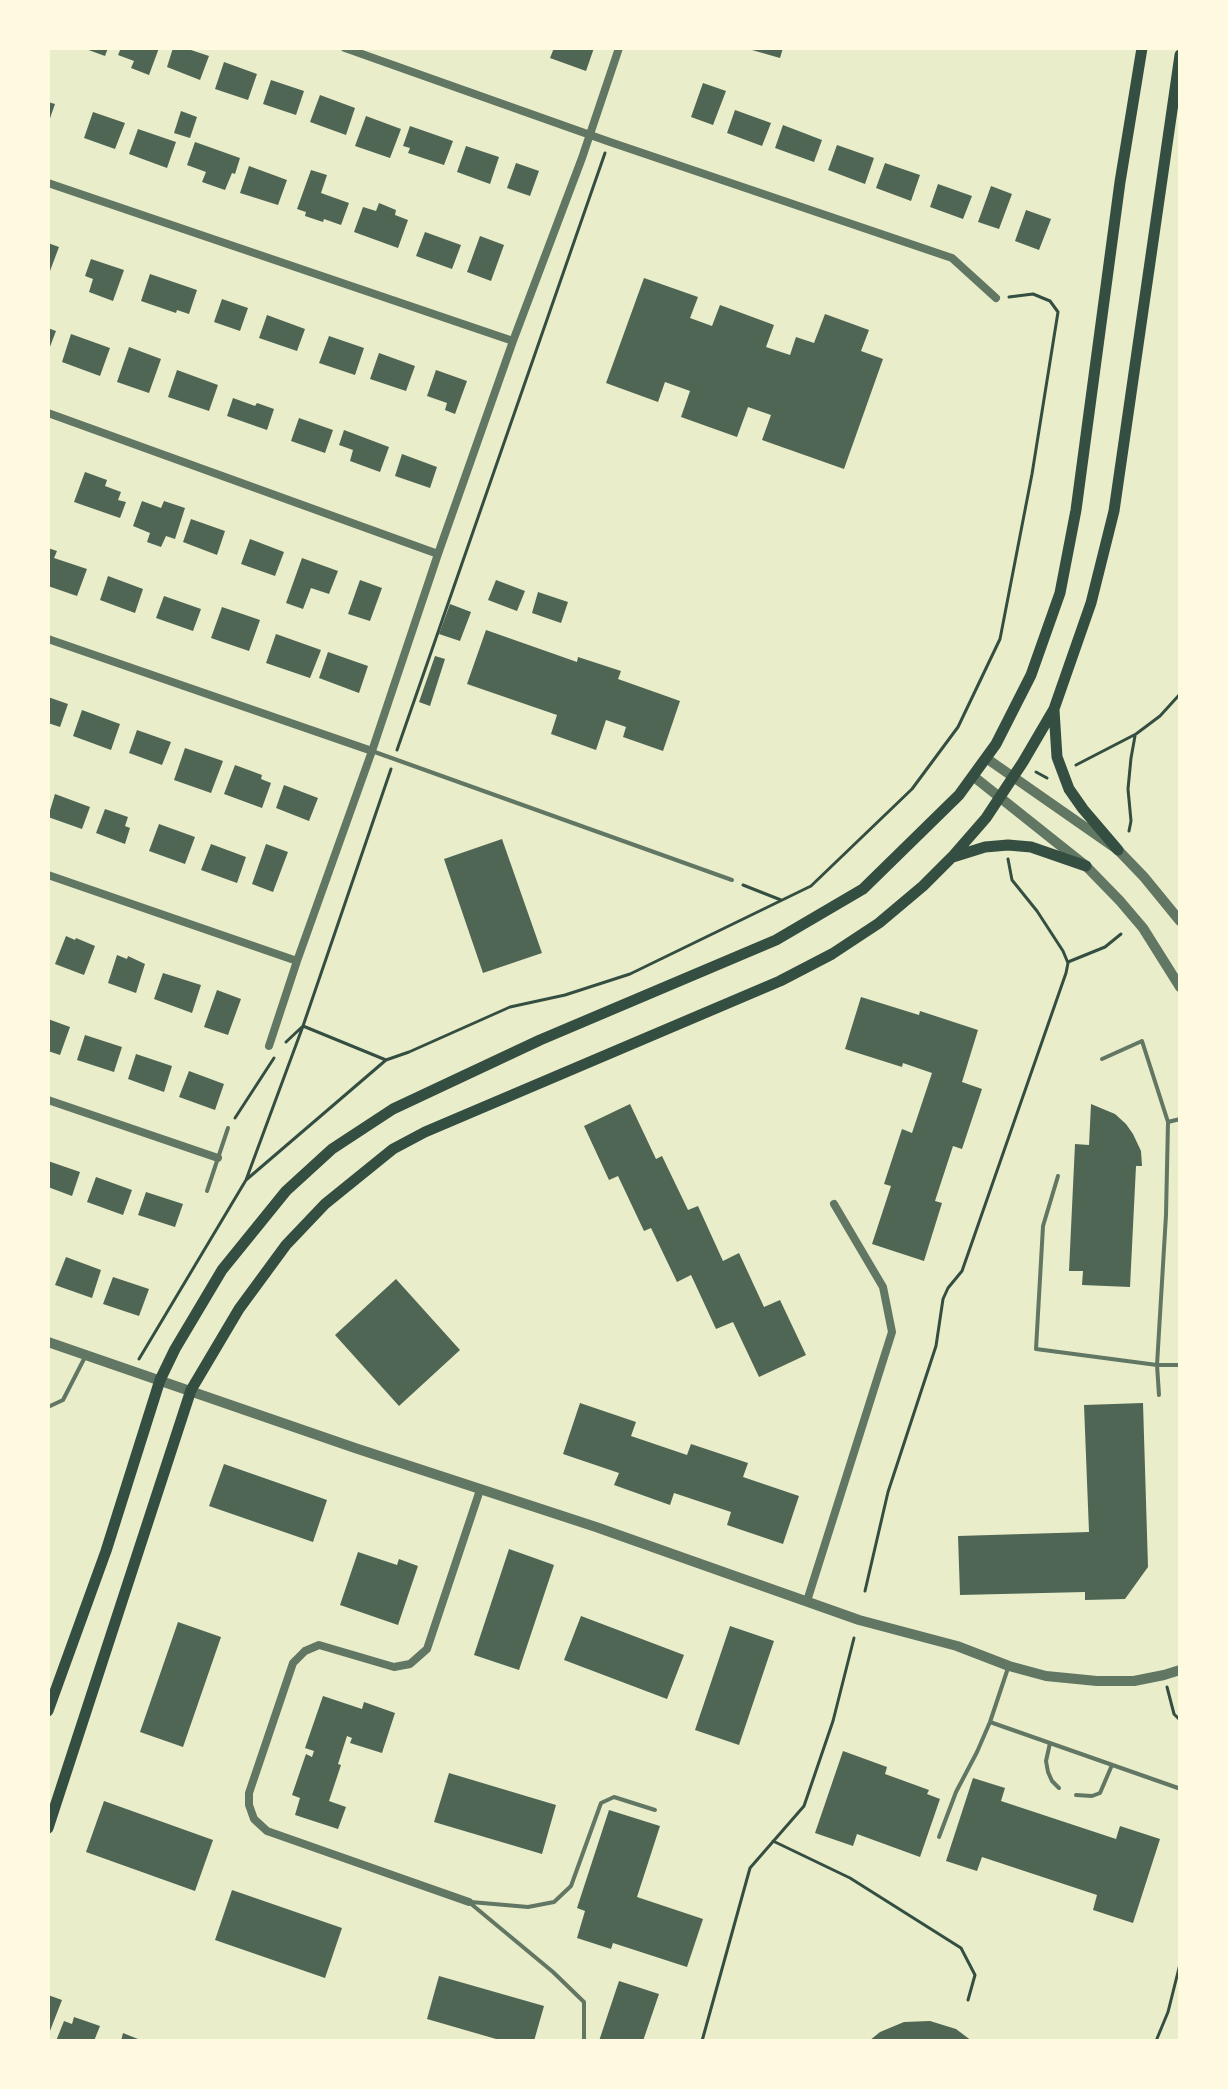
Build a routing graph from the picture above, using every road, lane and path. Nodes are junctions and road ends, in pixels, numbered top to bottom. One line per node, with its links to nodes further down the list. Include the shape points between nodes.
1 (345, 48): 5 (street)
2 (619, 48): 5 (street)
3 (1142, 48): 16 (main road, via 1060,593 1031,675)
4 (1180, 55): 13 (main road, via 1114,511 1091,603)
5 (590, 134): 7 (street, via 952,258); 8 (street)
6 (48, 183): 8 (street)
7 (996, 298): 32 (path, via 1033,294 1050,301 1058,312 1000,639 958,727 912,789 811,886)
8 (513, 341): 10 (street)
9 (48, 413): 10 (street)
10 (438, 554): 15 (street)
11 (48, 639): 15 (street)
12 (1180, 694): 14 (path)
13 (1054, 709): 21 (main road); 26 (main road, via 1057,757 1069,789)
14 (1136, 734): 17 (path); 25 (path, via 1128,789)
15 (372, 751): 31 (lane); 35 (street)
16 (986, 758): 20 (main road); 21 (street)
17 (1069, 768)
18 (1036, 771): 22 (path)
19 (1055, 775): 22 (path)
20 (973, 776): 24 (street); 56 (main road, via 863,889 776,940 513,1052 393,1109 332,1149 286,1191 222,1270)
21 (1013, 777): 24 (main road); 26 (street)
22 (1047, 778): 23 (path)
23 (1040, 787)
24 (1000, 797): 28 (main road); 29 (street)
25 (1129, 831)
26 (1118, 850): 33 (street)
27 (1008, 855): 36 (path, via 1012,880)
28 (952, 857): 29 (main road, via 1008,845 1031,847); 57 (main road, via 879,923 832,954 393,1149 325,1204 286,1245 239,1309)
29 (1086, 866): 37 (street, via 1143,928)
30 (48, 875): 35 (street)
31 (732, 880): 32 (path)
32 (783, 900): 42 (path, via 630,974 510,1007)
33 (1180, 921)
34 (1121, 934): 36 (path)
35 (297, 961): 38 (street)
36 (1068, 963): 61 (path, via 962,1271 943,1299 936,1346 888,1492)
37 (1180, 987)
38 (269, 1046)
39 (281, 1047): 42 (path, via 303,1026)
40 (274, 1059): 46 (path)
41 (1102, 1059): 45 (lane, via 1142,1041)
42 (386, 1060): 49 (path)
43 (48, 1100): 47 (street)
44 (1180, 1119): 45 (lane)
45 (1168, 1122): 54 (lane)
46 (228, 1128): 47 (lane)
47 (218, 1158): 50 (lane)
48 (1058, 1176): 54 (lane, via 1043,1226 1036,1349)
49 (246, 1180)
50 (207, 1191)
51 (834, 1204): 62 (street, via 883,1287 892,1332)
52 (48, 1342): 53 (street)
53 (86, 1355): 56 (street); 59 (lane, via 63,1400)
54 (1157, 1365): 55 (lane); 58 (lane)
55 (1180, 1365)
56 (160, 1380): 57 (street); 67 (main road, via 106,1551)
57 (191, 1390): 60 (street); 77 (main road)
58 (1159, 1395)
59 (48, 1407)
60 (480, 1490): 62 (street); 80 (street, via 427,1649 410,1664 394,1667 319,1645 305,1651 293,1663 249,1793 254,1819 267,1831)
61 (865, 1591)
62 (807, 1601): 64 (street)
63 (854, 1638): 79 (path, via 804,1806)
64 (1009, 1666): 66 (street, via 1097,1681); 70 (lane)
65 (1180, 1670): 66 (street)
66 (1164, 1675): 69 (path)
67 (51, 1694): 68 (main road)
68 (48, 1711)
69 (1180, 1720)
70 (990, 1722): 71 (lane); 78 (lane)
71 (1050, 1743): 72 (lane); 73 (lane, via 1048,1772)
72 (1112, 1765): 74 (lane); 75 (lane, via 1100,1793)
73 (1059, 1788)
74 (1178, 1788)
75 (1076, 1795)
76 (655, 1810): 80 (lane, via 614,1797 601,1803 571,1886 554,1902 528,1907)
77 (48, 1828)
78 (939, 1837)
79 (773, 1841): 82 (path, via 850,1878 961,1948 975,1975); 84 (path, via 750,1868)
80 (469, 1902): 83 (lane, via 584,2002)
81 (1180, 1964): 85 (path)
82 (968, 2000)
83 (584, 2041)
84 (702, 2041)
85 (1156, 2041)

